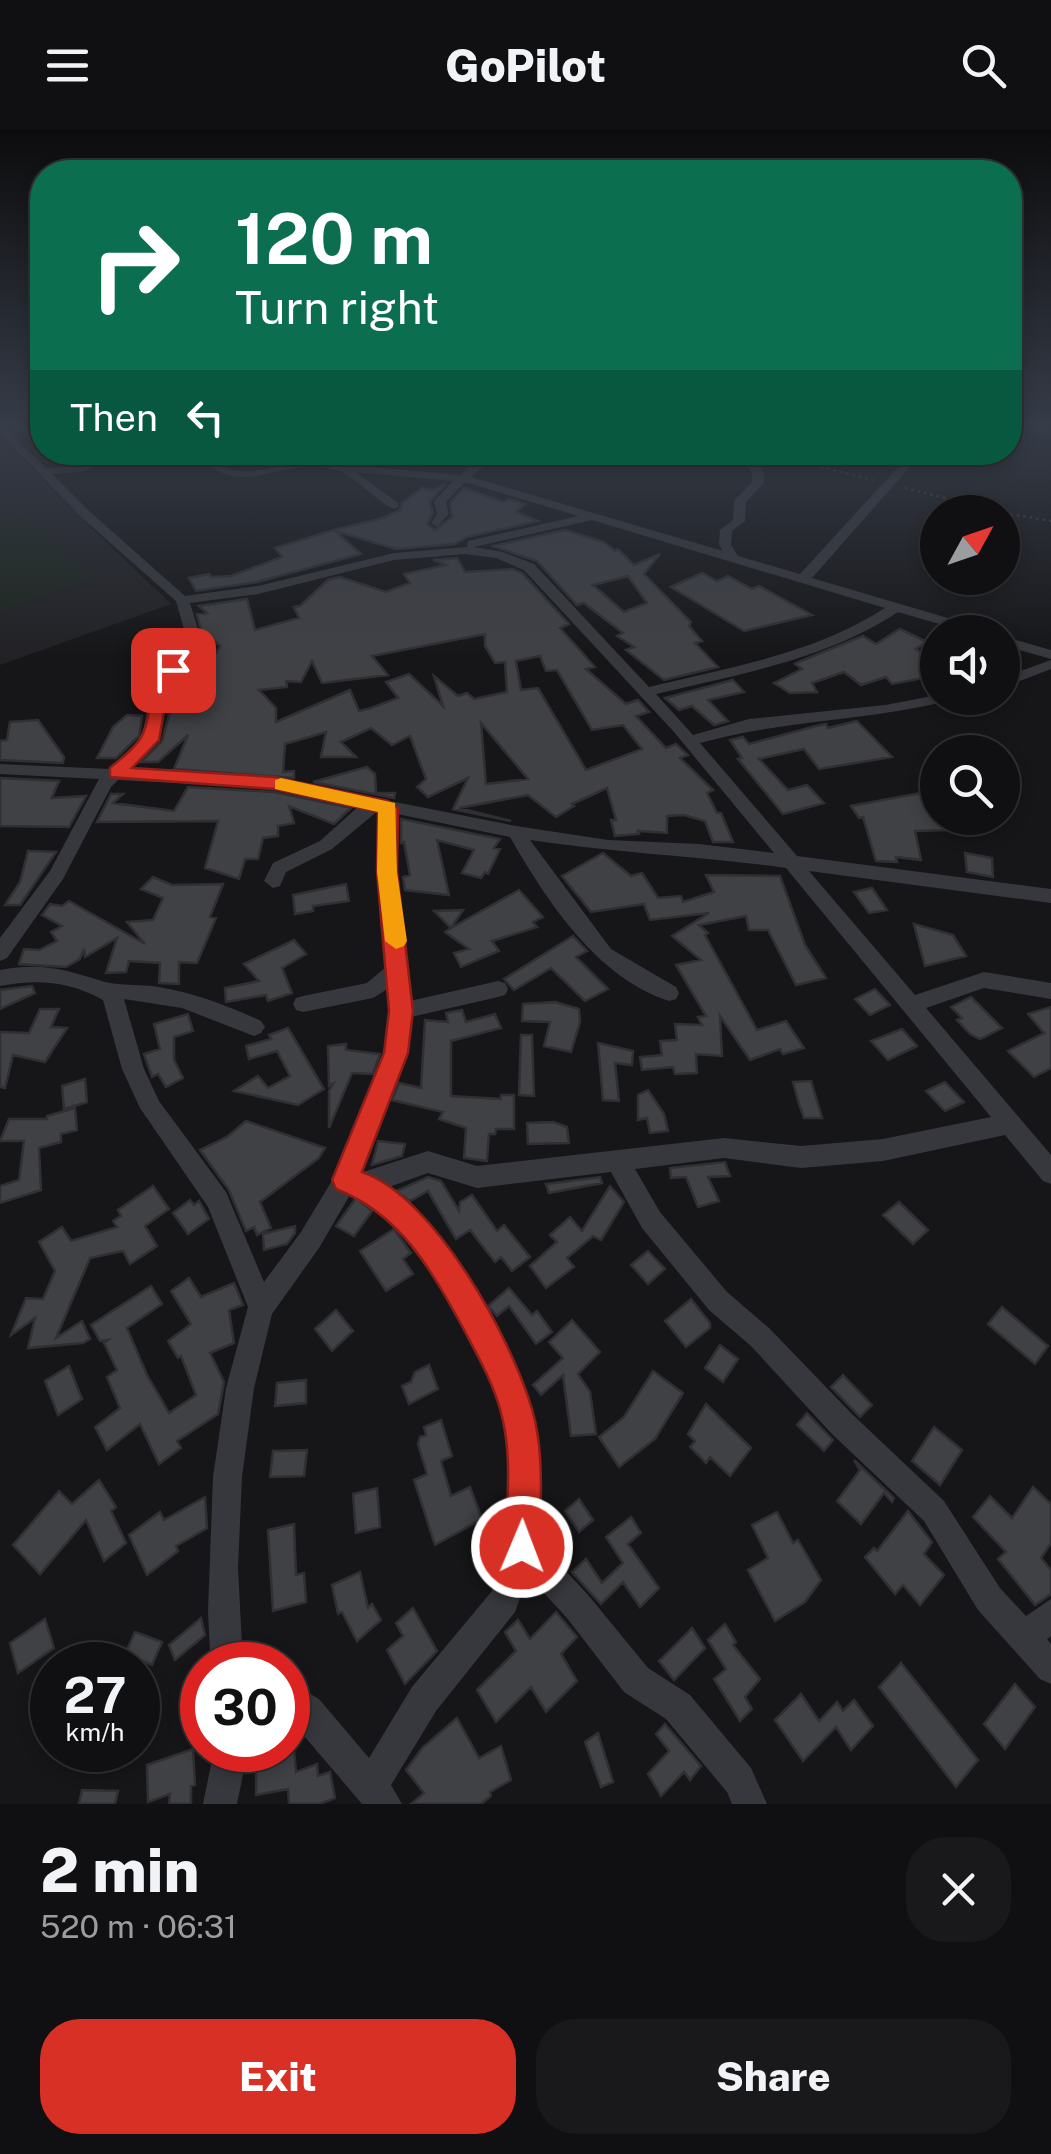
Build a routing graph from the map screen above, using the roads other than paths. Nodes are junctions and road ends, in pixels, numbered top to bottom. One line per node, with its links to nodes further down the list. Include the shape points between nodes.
1 (73, 501): 13 (street)
2 (389, 501): 7 (street)
3 (441, 501): 9 (street)
4 (541, 501): 8 (street)
5 (740, 501): 11 (street, via 739,521 726,530)
6 (874, 501): 12 (street)
7 (394, 505)
8 (592, 516): 10 (street); 11 (street)
9 (437, 523)
10 (454, 552): 13 (street, via 378,559 262,589); 20 (street, via 498,554 529,567)
11 (732, 556): 12 (street)
12 (805, 577): 14 (street)
13 (182, 600): 24 (street, via 191,629 157,701 150,740)
14 (896, 607): 15 (street); 20 (street, via 813,647)
15 (923, 615)
16 (1020, 645): 17 (street)
17 (1051, 654)
18 (1051, 664): 19 (street)
19 (1020, 677)
20 (646, 692): 22 (street)
21 (920, 703): 22 (street, via 749,724)
22 (690, 741): 27 (street)
23 (0, 769): 24 (street)
24 (116, 773): 25 (street, via 274,783); 30 (street, via 96,797 57,874)
25 (380, 806): 26 (street); 28 (street, via 326,846 280,868); 31 (street)
26 (516, 832): 27 (street); 36 (street, via 604,954)
27 (790, 861): 29 (street); 38 (street)
28 (273, 881)
29 (1051, 896)
30 (0, 953)
31 (398, 968): 37 (street, via 373,990); 39 (street)
32 (0, 978): 34 (street, via 66,974)
33 (498, 989): 39 (street)
34 (105, 990): 40 (street, via 210,1006); 45 (street, via 151,1108 217,1200)
35 (1051, 991): 38 (street, via 984,980)
36 (668, 993)
37 (302, 1004)
38 (910, 1005): 41 (street)
39 (401, 1011): 44 (street, via 396,1053)
40 (254, 1028)
41 (1008, 1124): 42 (street, via 883,1150 800,1158 724,1148); 43 (street)
42 (616, 1159): 44 (street, via 477,1176 428,1162); 48 (street, via 651,1220 718,1301 934,1511 989,1599)
43 (1051, 1173)
44 (355, 1183): 45 (street); 46 (street, via 417,1227 494,1355 517,1410 524,1464)
45 (260, 1307): 49 (street, via 244,1356 223,1520)
46 (522, 1547): 53 (street, via 504,1601 424,1699); 55 (street, via 636,1680 678,1708)
47 (1051, 1615): 48 (street)
48 (1024, 1638): 50 (street)
49 (226, 1642)
50 (1051, 1668)
51 (310, 1715): 53 (street)
52 (227, 1772): 54 (street)
53 (378, 1795)
54 (220, 1804)
55 (750, 1804)

